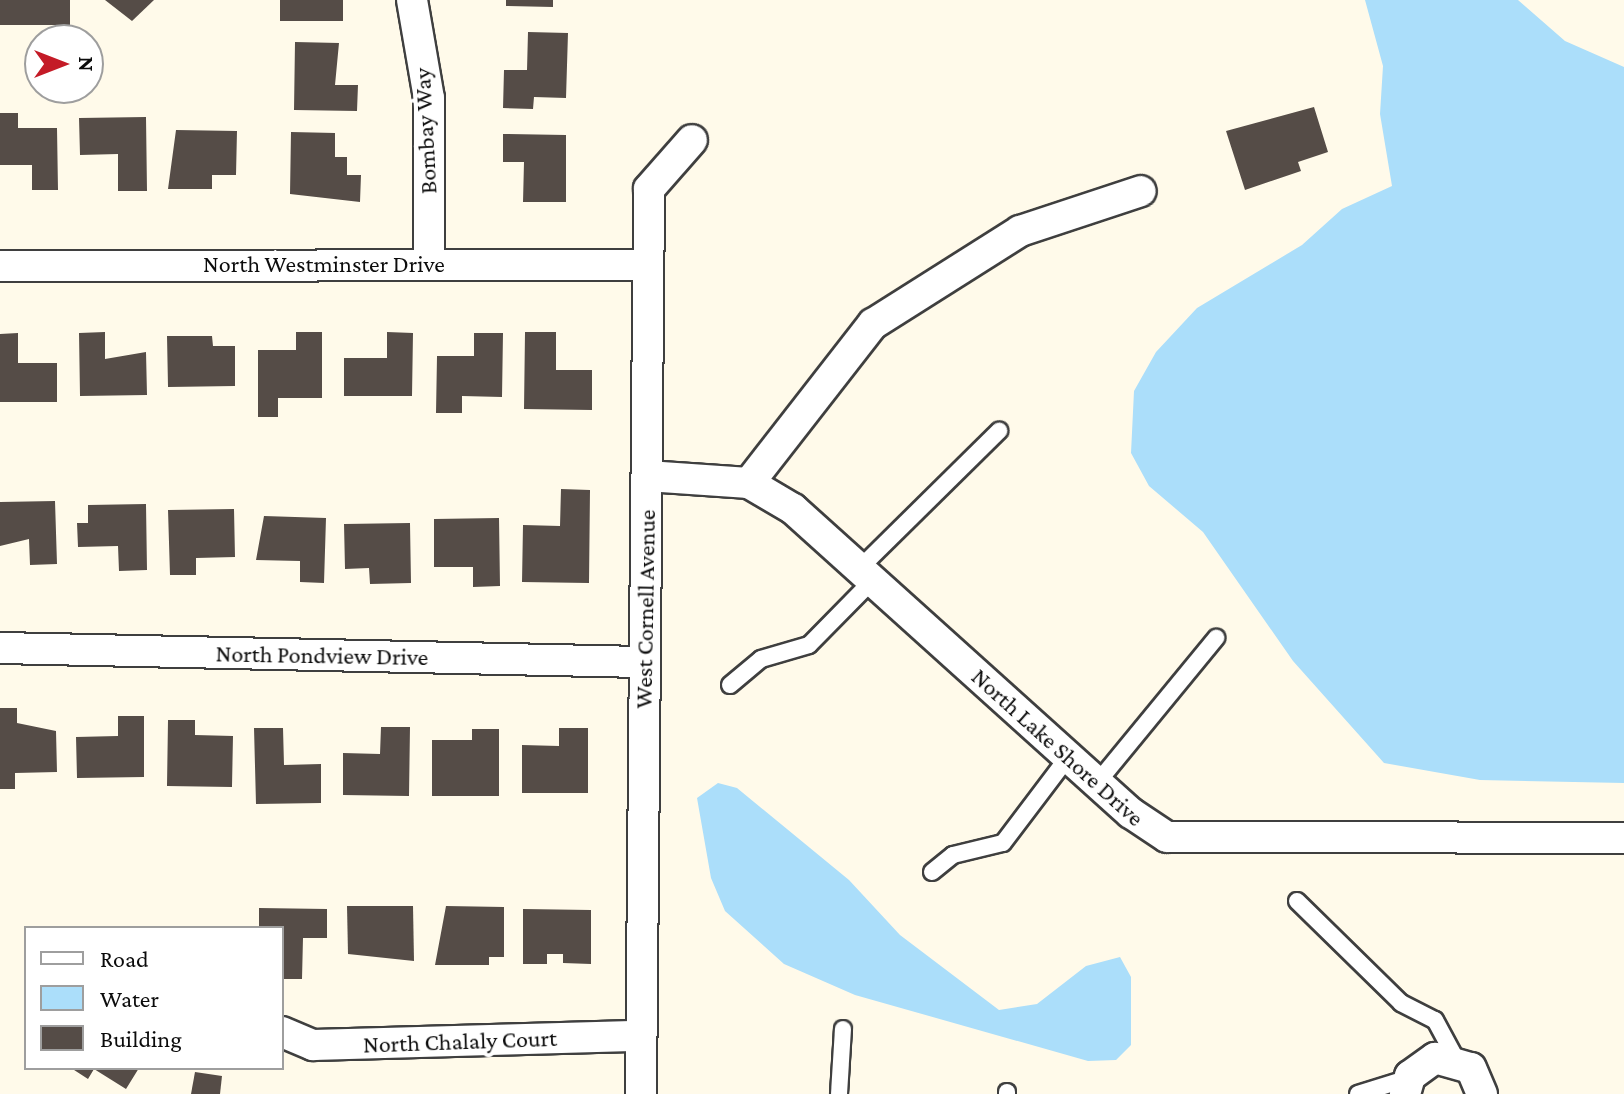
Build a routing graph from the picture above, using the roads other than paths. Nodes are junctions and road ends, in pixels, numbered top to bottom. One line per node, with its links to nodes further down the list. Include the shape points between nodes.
1 (412, 0): 4 (street, Bombay Way, via 429,98)
2 (692, 140): 5 (street, West Cornell Avenue, via 649,189)
3 (1141, 191): 9 (street, via 1020,231 873,324)
4 (429, 263): 5 (street, North Westminster Drive); 6 (street, North Westminster Drive)
5 (648, 265): 8 (street, West Cornell Avenue)
6 (0, 266)
7 (999, 431): 10 (lane)
8 (647, 476): 9 (street, North Lake Shore Drive); 13 (street, West Cornell Avenue)
9 (749, 483): 10 (street, North Lake Shore Drive, via 793,509)
10 (866, 575): 14 (lane, via 809,645 761,659); 15 (street, North Lake Shore Drive)
11 (1216, 638): 16 (lane)
12 (0, 648): 13 (street, North Pondview Drive)
13 (644, 662): 22 (street, West Cornell Avenue)
14 (730, 685)
15 (1068, 757): 16 (street, North Lake Shore Drive); 18 (lane, via 1003,843 953,855)
16 (1097, 783): 17 (street, North Lake Shore Drive, via 1167,837)
17 (1624, 838)
18 (932, 872)
19 (1297, 901): 23 (lane, via 1401,1003 1435,1020)
20 (843, 1029): 26 (lane)
21 (284, 1033): 22 (street, North Chalaly Court, via 313,1045)
22 (641, 1036): 25 (street, West Cornell Avenue)
23 (1456, 1059): 24 (street, via 1435,1058); 28 (street, via 1476,1075)
24 (1407, 1086): 27 (lane)
25 (641, 1094)
26 (839, 1094)
27 (1358, 1094)
28 (1482, 1094)

